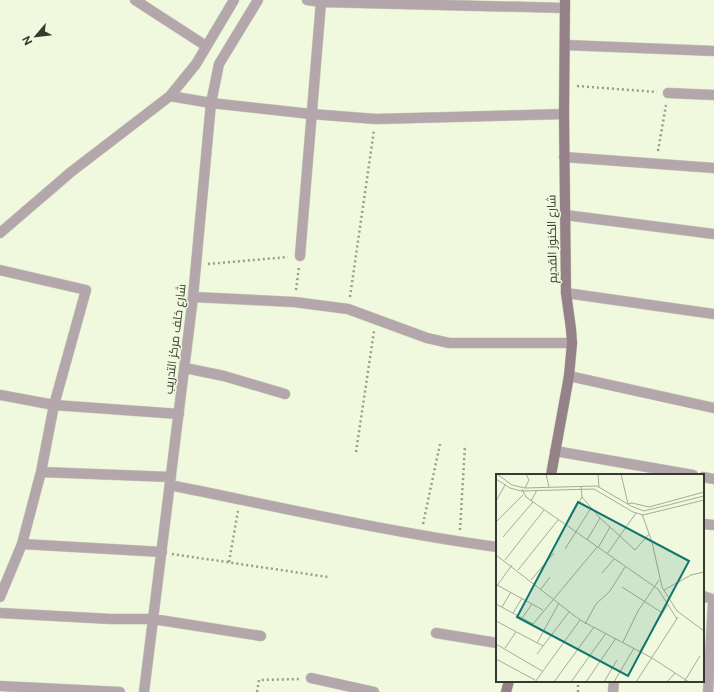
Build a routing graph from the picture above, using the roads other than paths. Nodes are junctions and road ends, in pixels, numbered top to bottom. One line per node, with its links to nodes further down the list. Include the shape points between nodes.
1 (135, 0): 8 (street)
2 (234, 0): 8 (street)
3 (258, 0): 13 (street, شارع خلف مركز التدريب, via 219,64)
4 (306, 0): 5 (street)
5 (321, 2): 6 (street); 14 (street)
6 (565, 4): 7 (street, شارع الكنوز القديم)
7 (565, 45): 9 (street); 15 (street, شارع الكنوز القديم)
8 (206, 46): 12 (street, via 196,64)
9 (714, 51)
10 (668, 93): 11 (street)
11 (714, 95)
12 (170, 96): 13 (street); 19 (street, via 71,172)
13 (211, 103): 14 (street); 24 (street, شارع خلف مركز التدريب)
14 (311, 114): 15 (street, via 376,119); 21 (street)
15 (564, 114): 16 (street, شارع الكنوز القديم)
16 (564, 156): 17 (street); 18 (street, شارع الكنوز القديم)
17 (714, 168)
18 (565, 215): 20 (street); 23 (street, شارع الكنوز القديم)
19 (0, 233)
20 (714, 234)
21 (300, 256)
22 (0, 270): 31 (street, via 86,290)
23 (566, 293): 25 (street); 26 (street, شارع الكنوز القديم)
24 (193, 298): 26 (street, via 294,302 348,309 427,338 449,343); 27 (street, شارع خلف مركز التدريب)
25 (714, 314)
26 (572, 342): 28 (street, شارع الكنوز القديم)
27 (185, 368): 29 (street, via 243,381); 33 (street, شارع خلف مركز التدريب)
28 (569, 376): 32 (street); 34 (street, شارع الكنوز القديم)
29 (285, 394)
30 (0, 395): 31 (street)
31 (54, 404): 33 (street); 35 (street)
32 (714, 408)
33 (179, 414): 40 (street, شارع خلف مركز التدريب)
34 (555, 451): 36 (street, شارع الكنوز القديم); 37 (street)
35 (41, 472): 40 (street); 43 (street)
36 (551, 474)
37 (687, 474)
38 (704, 477): 39 (street)
39 (714, 479)
40 (170, 481): 44 (street, via 240,500 347,522); 45 (street, شارع خلف مركز التدريب)
41 (704, 524): 42 (street)
42 (714, 525)
43 (22, 544): 45 (street); 47 (street)
44 (496, 547)
45 (162, 552): 49 (street, شارع خلف مركز التدريب)
46 (704, 596): 53 (street, via 709,597 713,602)
47 (0, 597)
48 (0, 612): 49 (street)
49 (153, 619): 51 (street); 59 (street, شارع خلف مركز التدريب)
50 (436, 633): 52 (street)
51 (261, 636)
52 (496, 643)
53 (706, 665): 63 (street)
54 (311, 678): 60 (street)
55 (509, 682): 61 (street)
56 (614, 682): 62 (street)
57 (0, 686): 58 (street)
58 (120, 692)
59 (144, 692)
60 (374, 692)
61 (506, 692)
62 (613, 692)
63 (708, 692)

